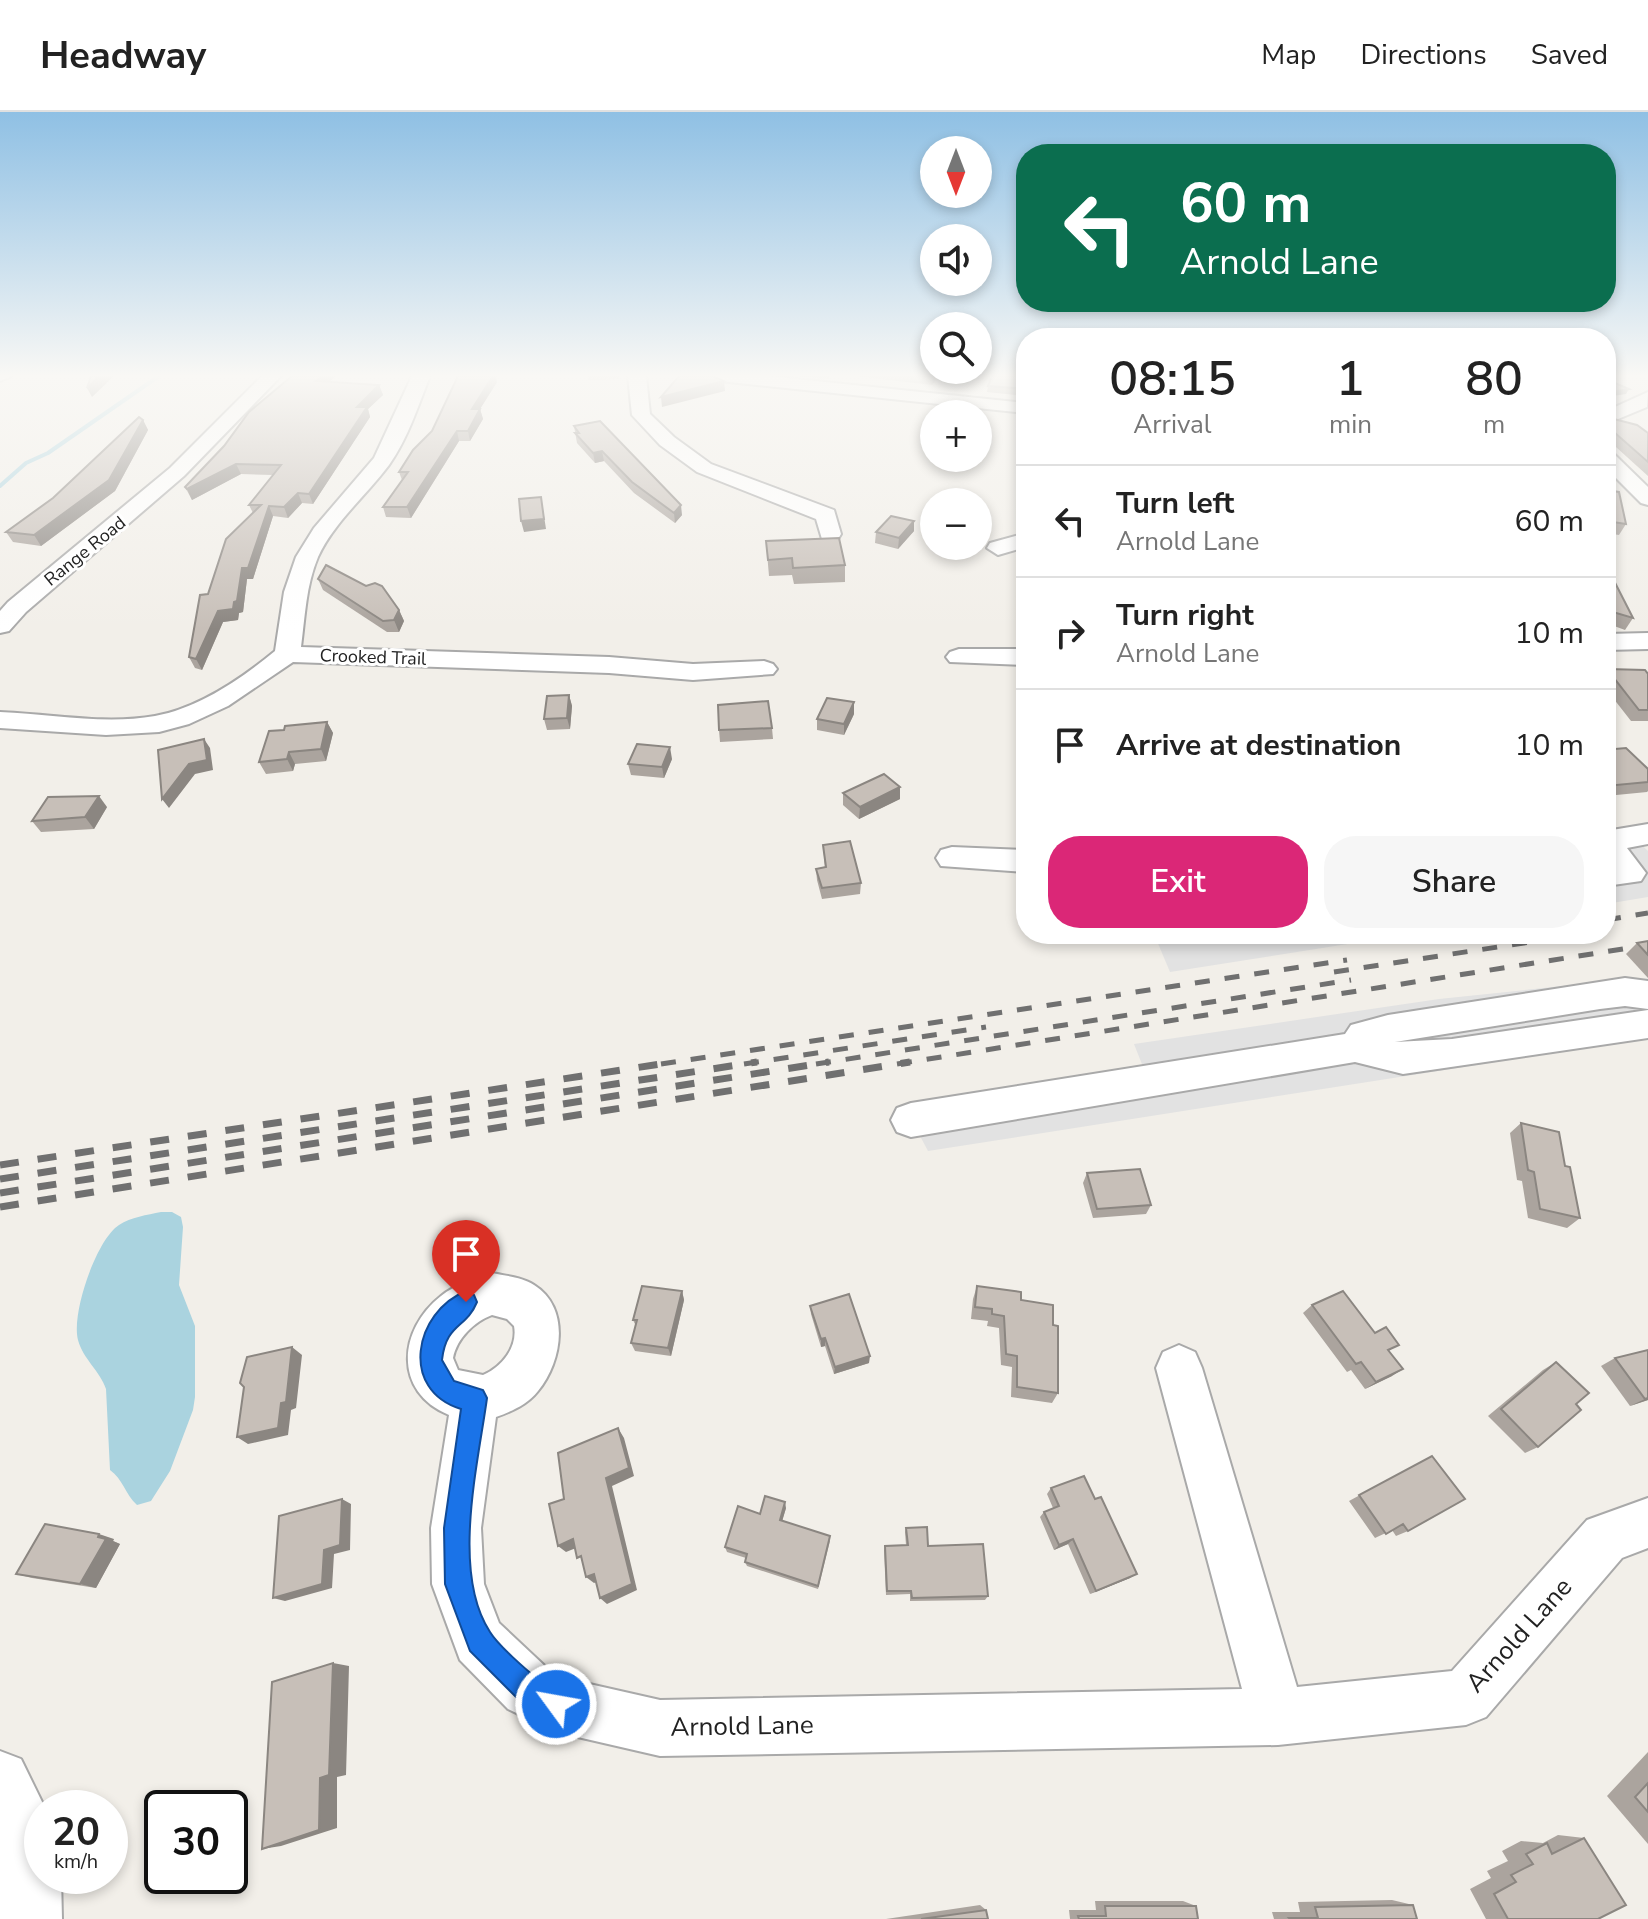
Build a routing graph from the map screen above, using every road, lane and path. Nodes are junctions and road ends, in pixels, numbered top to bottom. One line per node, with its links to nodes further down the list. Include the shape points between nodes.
1 (191, 460): 9 (street, Range Road)
2 (382, 460): 12 (street, via 308,555)
3 (693, 460): 6 (street, via 826,515)
4 (1616, 467): 5 (street)
5 (1648, 499)
6 (830, 534)
7 (1016, 543): 8 (street)
8 (998, 548)
9 (0, 626)
10 (1648, 641): 11 (street)
11 (1616, 642)
12 (287, 654): 15 (street, Crooked Trail, via 693,672); 16 (street, Crooked Trail, via 224,696 183,716 144,726)
13 (959, 657): 14 (street)
14 (1016, 657)
15 (764, 669)
16 (0, 720)
17 (1648, 834): 18 (street)
18 (1616, 840)
19 (1616, 855): 22 (street, via 1630,873)
20 (952, 858): 21 (street)
21 (1016, 861)
22 (1616, 874)
23 (1648, 995): 25 (street, via 1625,992 1388,1029 1364,1035)
24 (1648, 1024): 25 (street, via 1403,1059 1369,1053)
25 (1363, 1046): 26 (street)
26 (911, 1120)
27 (1179, 1368): 30 (street)
28 (475, 1398): 30 (street, Arnold Lane, via 456,1528 458,1584 479,1641 528,1689 556,1704 660,1728)
29 (1648, 1523): 30 (street, Arnold Lane, via 1605,1538 1466,1697)
30 (1278, 1717)
31 (0, 1780): 32 (street, via 21,1822)
32 (31, 1919)

